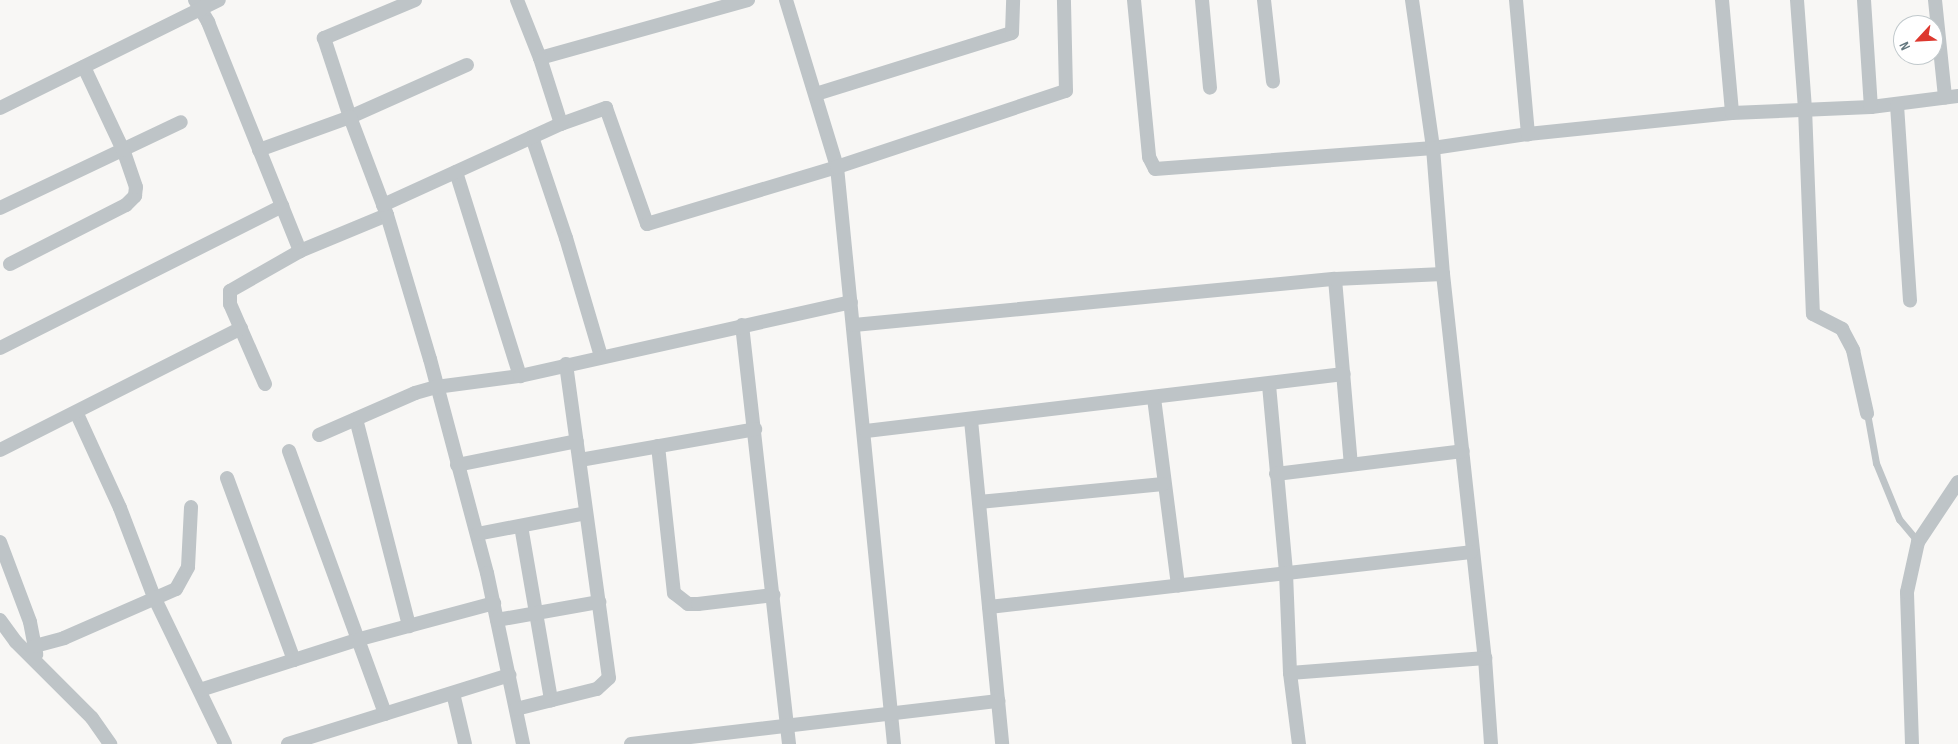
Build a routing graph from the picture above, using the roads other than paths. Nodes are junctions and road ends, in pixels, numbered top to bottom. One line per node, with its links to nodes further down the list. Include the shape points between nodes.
1 (219, 0): 17 (street)
2 (415, 0): 30 (street, via 324,38)
3 (517, 0): 18 (street)
4 (748, 0): 18 (street)
5 (786, 0): 23 (street)
6 (1013, 0): 23 (street, via 1012,33)
7 (1064, 0): 38 (street, via 1066,90)
8 (1134, 0): 35 (street, via 1148,157 1155,169)
9 (1202, 0): 22 (street)
10 (1264, 0): 21 (street)
11 (1412, 0): 35 (street)
12 (1516, 0): 33 (street)
13 (1722, 0): 29 (street)
14 (1797, 0): 28 (street)
15 (1864, 0): 26 (street)
16 (1935, 0): 24 (street)
17 (198, 5): 20 (street); 37 (street)
18 (540, 58): 32 (street)
19 (467, 65): 30 (street)
20 (84, 67): 27 (street); 36 (street)
21 (1273, 82)
22 (1210, 88)
23 (816, 94): 38 (street)
24 (1951, 96): 25 (street)
25 (1896, 105): 26 (street); 47 (street)
26 (1871, 107): 28 (street)
27 (0, 108)
28 (1805, 108): 29 (street); 61 (street, via 1812,314 1842,329 1853,350)
29 (1732, 113): 33 (street)
30 (350, 118): 37 (street); 42 (street)
31 (181, 122): 36 (street)
32 (562, 124): 34 (street); 38 (street, via 606,108 648,224)
33 (1528, 134): 35 (street)
34 (532, 137): 39 (street); 53 (street)
35 (1433, 148): 45 (street)
36 (122, 150): 41 (street); 44 (street, via 136,187 135,196)
37 (259, 150): 40 (street)
38 (837, 167): 48 (street)
39 (456, 172): 42 (street); 56 (street)
40 (282, 206): 43 (street); 52 (street)
41 (0, 208)
42 (385, 210): 43 (street); 59 (street)
43 (300, 251): 51 (street, via 230,291 230,304)
44 (10, 264)
45 (1443, 274): 46 (street); 72 (street)
46 (1335, 279): 50 (street); 55 (street)
47 (1910, 301)
48 (851, 302): 49 (street); 50 (street)
49 (742, 324): 53 (street); 65 (street)
50 (854, 325): 66 (street)
51 (241, 328): 57 (street); 62 (street)
52 (0, 348)
53 (601, 356): 54 (street)
54 (566, 364): 56 (street); 68 (street)
55 (1344, 374): 58 (street); 74 (street)
56 (520, 376): 59 (street)
57 (265, 384)
58 (1269, 385): 60 (street); 76 (street)
59 (436, 387): 63 (street); 75 (street)
60 (1154, 398): 64 (street); 79 (street)
61 (1866, 413): 86 (lane, via 1876,463 1899,519)
62 (77, 414): 70 (street); 91 (street)
63 (356, 419): 67 (street); 97 (street)
64 (971, 420): 66 (street); 80 (street)
65 (755, 429): 69 (street); 90 (street)
66 (866, 431): 111 (street)
67 (319, 435)
68 (577, 441): 73 (street); 75 (street)
69 (658, 446): 73 (street); 90 (street, via 674,593 688,604)
70 (0, 450)
71 (289, 451): 99 (street)
72 (1463, 451): 74 (street); 87 (street)
73 (580, 460): 82 (street)
74 (1351, 464): 76 (street)
75 (457, 465): 84 (street)
76 (1276, 474): 88 (street)
77 (227, 478): 102 (street)
78 (1958, 482): 86 (street)
79 (1163, 484): 80 (street); 89 (street)
80 (979, 502): 94 (street)
81 (192, 507): 91 (street, via 188,567 176,589)
82 (586, 514): 83 (street); 92 (street)
83 (521, 526): 84 (street); 95 (street)
84 (476, 534): 93 (street)
85 (0, 542): 100 (street, via 30,622)
86 (1918, 542): 125 (street, via 1907,592)
87 (1472, 552): 88 (street); 101 (street)
88 (1286, 572): 89 (street); 104 (street)
89 (1178, 585): 94 (street)
90 (773, 595): 113 (street)
91 (154, 597): 100 (street, via 64,638); 106 (street)
92 (599, 602): 95 (street); 108 (street, via 609,678 597,689)
93 (494, 604): 96 (street); 97 (street)
94 (989, 607): 109 (street)
95 (536, 613): 96 (street); 108 (street)
96 (497, 620): 105 (street)
97 (409, 626): 99 (street)
98 (2, 628): 103 (street)
99 (360, 639): 102 (street); 112 (street)
100 (35, 646): 103 (street)
101 (1485, 658): 104 (street); 124 (street)
102 (294, 660): 106 (street)
103 (37, 662): 114 (street, via 92,718)
104 (1290, 673): 123 (street)
105 (509, 675): 107 (street); 110 (street)
106 (200, 690): 115 (street)
107 (453, 692): 112 (street); 117 (street)
108 (552, 700): 110 (street)
109 (998, 701): 111 (street); 122 (street)
110 (516, 709): 118 (street)
111 (891, 712): 113 (street); 121 (street)
112 (386, 714): 116 (street)
113 (787, 723): 119 (street); 120 (street)
114 (110, 744)
115 (224, 744)
116 (288, 744)
117 (465, 744)
118 (523, 744)
119 (631, 744)
120 (789, 744)
121 (894, 744)
122 (1002, 744)
123 (1299, 744)
124 (1491, 744)
125 (1912, 744)

